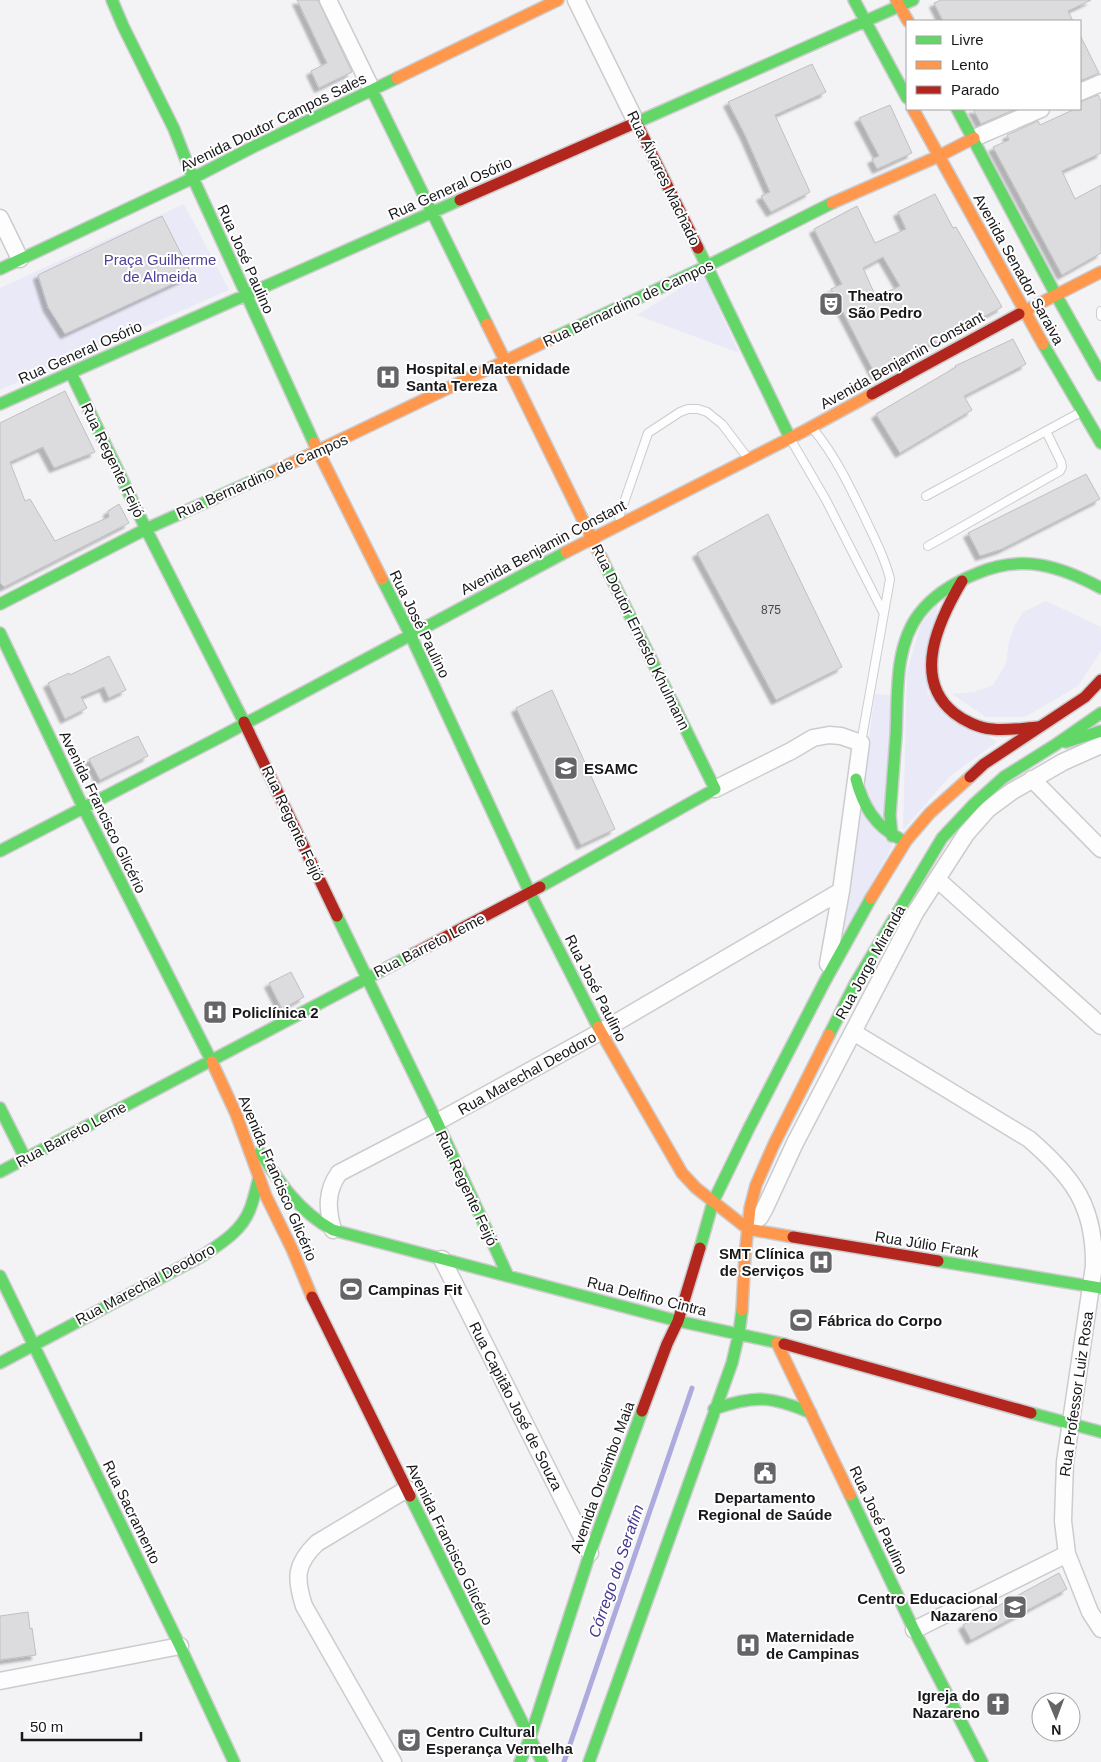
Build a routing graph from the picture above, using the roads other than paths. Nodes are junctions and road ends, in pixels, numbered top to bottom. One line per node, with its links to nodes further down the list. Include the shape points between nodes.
1 (112, 0): 20 (main road, Rua José Paulino, via 174,129)
2 (328, 0): 11 (street, Rua Doutor Ernesto Khulmann)
3 (558, 0): 11 (main road, Avenida Doutor Campos Sales)
4 (576, 0): 17 (street, Rua Álvares Machado)
5 (854, 0): 9 (main road)
6 (913, 0): 7 (main road, Rua General Osório)
7 (898, 3): 8 (main road); 9 (main road, Rua General Osório)
8 (907, 20)
9 (865, 21): 13 (main road); 17 (main road, Rua General Osório)
10 (1101, 83): 12 (street)
11 (372, 90): 20 (main road, Avenida Doutor Campos Sales); 21 (main road, Rua Doutor Ernesto Khulmann)
12 (1081, 92)
13 (906, 96)
14 (914, 110): 19 (main road, Avenida Senador Saraiva)
15 (958, 110): 18 (main road, Avenida Senador Saraiva)
16 (1039, 110): 18 (street, Rua Bernardino de Campos)
17 (636, 122): 21 (main road, Rua General Osório); 24 (main road, Rua Álvares Machado)
18 (974, 138): 19 (main road, Rua Bernardino de Campos); 28 (main road, Avenida Senador Saraiva)
19 (939, 156): 24 (main road, Rua Bernardino de Campos, via 843,198); 30 (main road, Avenida Senador Saraiva)
20 (193, 178): 23 (main road, Avenida Doutor Campos Sales); 27 (main road, Rua José Paulino)
21 (433, 213): 27 (main road, Rua General Osório); 32 (main road, Rua Doutor Ernesto Khulmann)
22 (0, 218): 23 (street)
23 (20, 259): 25 (main road, Avenida Doutor Campos Sales)
24 (707, 266): 32 (main road, Rua Bernardino de Campos); 39 (main road, Rua Álvares Machado)
25 (0, 269)
26 (1101, 272): 28 (main road, Avenida Benjamin Constant)
27 (246, 295): 33 (main road, Rua General Osório); 41 (main road, Rua José Paulino)
28 (1056, 295): 30 (main road, Avenida Benjamin Constant); 34 (main road, Avenida Senador Saraiva)
29 (1101, 310): 31 (lane)
30 (1024, 311): 36 (main road, Avenida Senador Saraiva); 37 (main road, Avenida Benjamin Constant)
31 (1101, 316)
32 (506, 360): 41 (main road, Rua Bernardino de Campos); 46 (main road, Rua Doutor Ernesto Khulmann)
33 (72, 373): 35 (main road, Rua General Osório); 45 (main road, Rua Regente Feijó)
34 (1101, 375)
35 (0, 404)
36 (1082, 411): 38 (lane); 40 (main road, Avenida Senador Saraiva)
37 (812, 427): 39 (main road, Avenida Benjamin Constant); 51 (lane, via 839,466 883,557 890,579)
38 (1046, 431): 43 (lane); 47 (lane, via 1061,462 1060,471)
39 (790, 438): 42 (main road, Avenida Benjamin Constant); 51 (lane)
40 (1101, 443)
41 (318, 452): 45 (main road, Rua Bernardino de Campos); 53 (main road, Rua José Paulino)
42 (749, 459): 44 (main road, Avenida Benjamin Constant); 44 (lane, via 722,424 707,412 688,409 680,412 648,433)
43 (926, 496)
44 (616, 526): 46 (main road, Avenida Benjamin Constant)
45 (146, 529): 50 (main road, Rua Bernardino de Campos); 56 (main road, Rua Regente Feijó)
46 (593, 538): 53 (main road, Avenida Benjamin Constant); 64 (main road, Rua Doutor Ernesto Khulmann)
47 (928, 546)
48 (963, 578): 49 (main road, via 992,567 1029,563 1057,569); 57 (main road, via 935,639 931,677 938,697 950,710 985,728); 66 (main road, via 929,602 909,632 904,649 898,688 890,814)
49 (1101, 588)
50 (0, 604)
51 (884, 612): 59 (lane)
52 (0, 634): 65 (main road, Avenida Francisco Glicério)
53 (410, 634): 56 (main road, Avenida Benjamin Constant); 73 (main road, Rua José Paulino)
54 (1101, 680): 57 (main road, Rua Jorge Miranda, via 1085,697)
55 (1101, 713): 60 (main road)
56 (244, 722): 65 (main road, Avenida Benjamin Constant); 74 (main road, Rua Regente Feijó)
57 (1039, 727): 68 (main road, Rua Jorge Miranda, via 958,786)
58 (1101, 731): 60 (main road)
59 (861, 743): 62 (street, Rua Jorge Miranda); 64 (street, Rua Barreto Leme, via 841,736 813,738)
60 (1055, 745): 67 (main road, Rua Jorge Miranda, via 1004,777)
61 (1101, 745): 63 (street, Rua Jorge Miranda)
62 (856, 779): 66 (main road, via 867,812); 72 (street, Rua Jorge Miranda)
63 (1032, 779): 69 (street); 71 (street, Rua Jorge Miranda, via 988,809 966,834)
64 (715, 788): 73 (main road, Rua Barreto Leme)
65 (83, 807): 70 (main road, Avenida Benjamin Constant); 79 (main road, Avenida Francisco Glicério)
66 (892, 836): 68 (main road)
67 (942, 838): 68 (main road, via 921,843); 87 (main road, Rua Jorge Miranda, via 856,982 774,1144 756,1185)
68 (906, 842): 75 (main road, Rua Jorge Miranda)
69 (1101, 849)
70 (0, 851)
71 (938, 880): 76 (street); 78 (street, Rua Jorge Miranda, via 915,913)
72 (841, 891): 75 (street, Rua Jorge Miranda); 77 (street, Rua Marechal Deodoro)
73 (530, 893): 74 (main road, Rua Barreto Leme); 77 (main road, Rua José Paulino)
74 (366, 978): 79 (main road, Rua Barreto Leme); 82 (main road, Rua Regente Feijó)
75 (825, 981): 86 (main road, Rua Jorge Miranda)
76 (1101, 1026)
77 (600, 1032): 82 (street, Rua Marechal Deodoro); 86 (main road, Rua José Paulino, via 682,1173)
78 (853, 1032): 87 (street, Rua Jorge Miranda, via 765,1208); 92 (street, Rua Professor Luiz Rosa, via 1030,1139 1055,1162 1073,1184 1087,1212 1094,1244)
79 (211, 1061): 81 (main road, Avenida Francisco Glicério); 83 (main road, Rua Barreto Leme)
80 (0, 1108): 83 (main road)
81 (236, 1114): 85 (main road, Avenida Francisco Glicério); 88 (main road, Rua Delfino Cintra, via 284,1189 326,1228)
82 (437, 1122): 88 (street, Rua Marechal Deodoro, via 339,1173 329,1197 328,1214); 91 (main road, Rua Regente Feijó)
83 (24, 1158): 84 (main road, Rua Barreto Leme)
84 (0, 1172)
85 (258, 1178): 96 (main road, Rua Marechal Deodoro, via 249,1209 228,1238 202,1256); 102 (main road, Avenida Francisco Glicério, via 316,1306)
86 (712, 1202): 87 (main road, Rua José Paulino); 93 (main road, Avenida Orosimbo Maia)
87 (749, 1227): 92 (main road, Rua Júlio Frank); 94 (main road)
88 (333, 1230): 89 (main road, Rua Delfino Cintra)
89 (442, 1259): 91 (main road, Rua Delfino Cintra); 103 (street, Rua Capitão José de Souza)
90 (0, 1276): 96 (main road, Rua Sacramento)
91 (508, 1276): 93 (main road, Rua Delfino Cintra)
92 (1096, 1287): 100 (street, Rua Professor Luiz Rosa)
93 (678, 1321): 94 (main road, Rua Delfino Cintra); 103 (main road, Avenida Orosimbo Maia)
94 (738, 1334): 95 (main road, Rua Delfino Cintra); 98 (main road, via 732,1363)
95 (777, 1343): 99 (main road, Rua José Paulino); 100 (main road, Rua Delfino Cintra)
96 (34, 1344): 97 (main road, Rua Marechal Deodoro); 107 (main road, Rua Sacramento)
97 (0, 1363)
98 (714, 1409): 99 (main road, via 749,1398 766,1398 788,1402); 114 (main road)
99 (811, 1413): 105 (main road, Rua José Paulino)
100 (1071, 1424): 101 (main road, Rua Delfino Cintra); 104 (street, Rua Professor Luiz Rosa, via 1063,1494)
101 (1101, 1432)
102 (407, 1489): 109 (main road, Avenida Francisco Glicério); 112 (street, via 318,1543 307,1552 297,1574 304,1606)
103 (590, 1553): 109 (main road, Avenida Orosimbo Maia)
104 (1067, 1554): 105 (street); 106 (street, Rua Professor Luiz Rosa, via 1090,1612)
105 (914, 1630): 115 (main road, Rua José Paulino)
106 (1101, 1630)
107 (180, 1646): 108 (street); 111 (main road, Rua Sacramento)
108 (0, 1681)
109 (530, 1738): 110 (main road, Avenida Francisco Glicério); 113 (main road, Avenida Orosimbo Maia)
110 (540, 1758)
111 (234, 1762)
112 (394, 1762)
113 (520, 1762)
114 (589, 1762)
115 (982, 1762)

